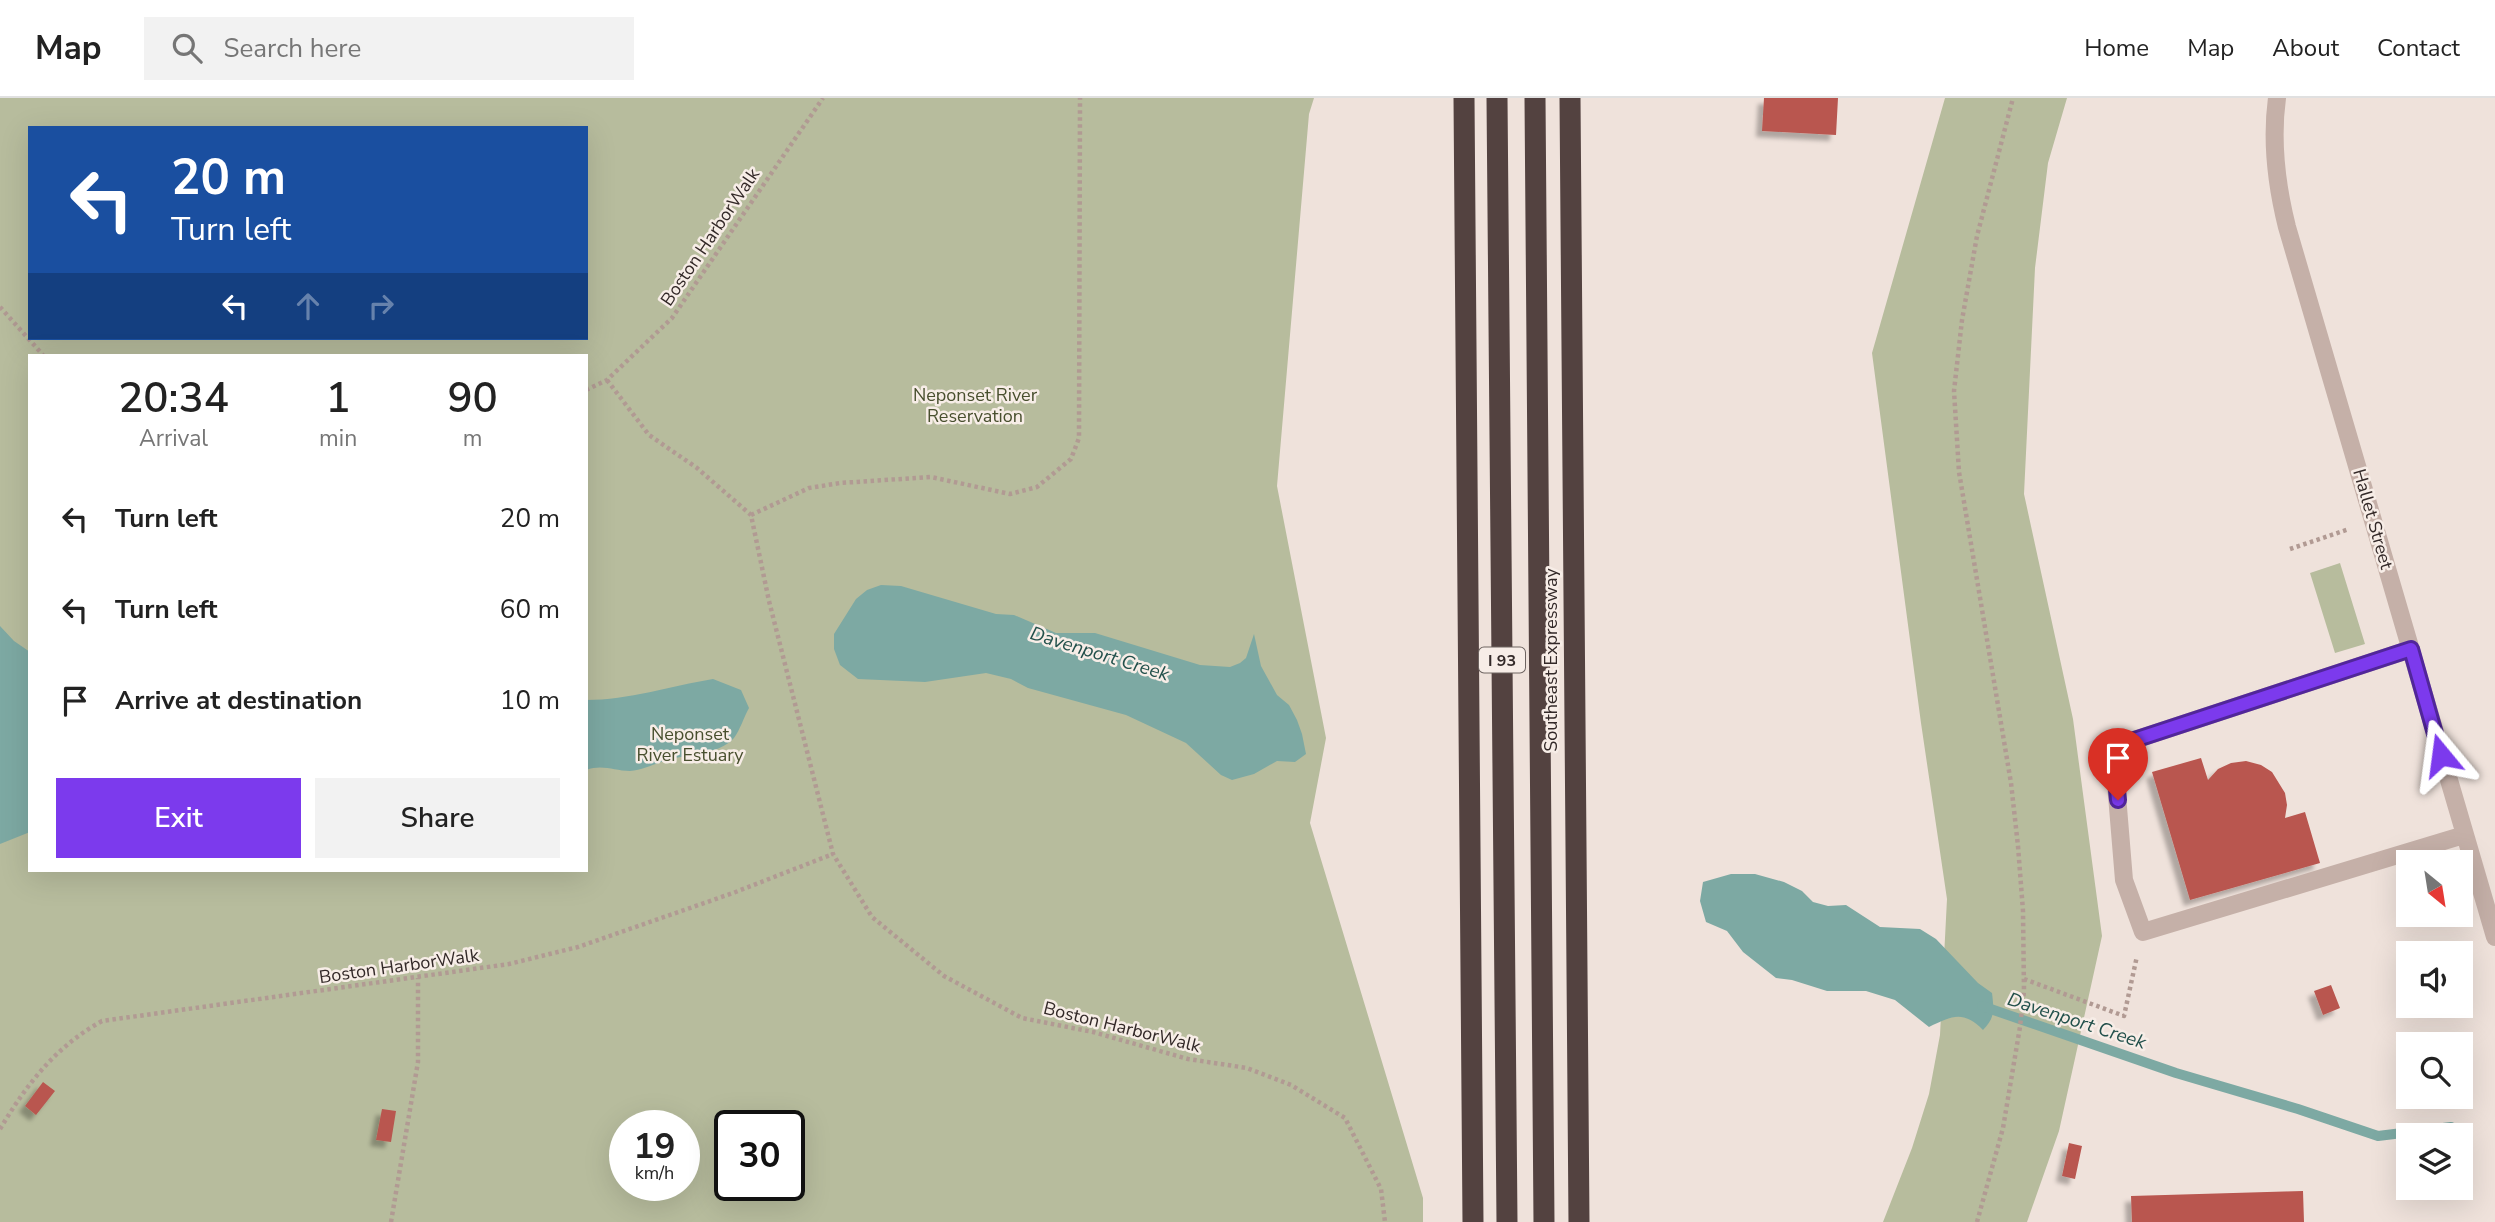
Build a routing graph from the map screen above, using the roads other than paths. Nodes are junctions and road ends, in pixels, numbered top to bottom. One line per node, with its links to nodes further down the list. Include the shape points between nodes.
1 (1465, 98): 9 (highway, I 93)
2 (1497, 98): 10 (highway, I 93)
3 (1535, 98): 11 (highway, I 93)
4 (1570, 98): 12 (highway, Southeast Expressway)
5 (2277, 98): 6 (street, Hallet Street, via 2274,146 2280,199)
6 (2411, 649): 7 (street, Hallet Street); 7 (street, via 2113,747 2124,880 2143,932)
7 (2464, 835): 8 (street, Hallet Street)
8 (2495, 937)
9 (1474, 1222)
10 (1507, 1222)
11 (1544, 1222)
12 (1578, 1222)

